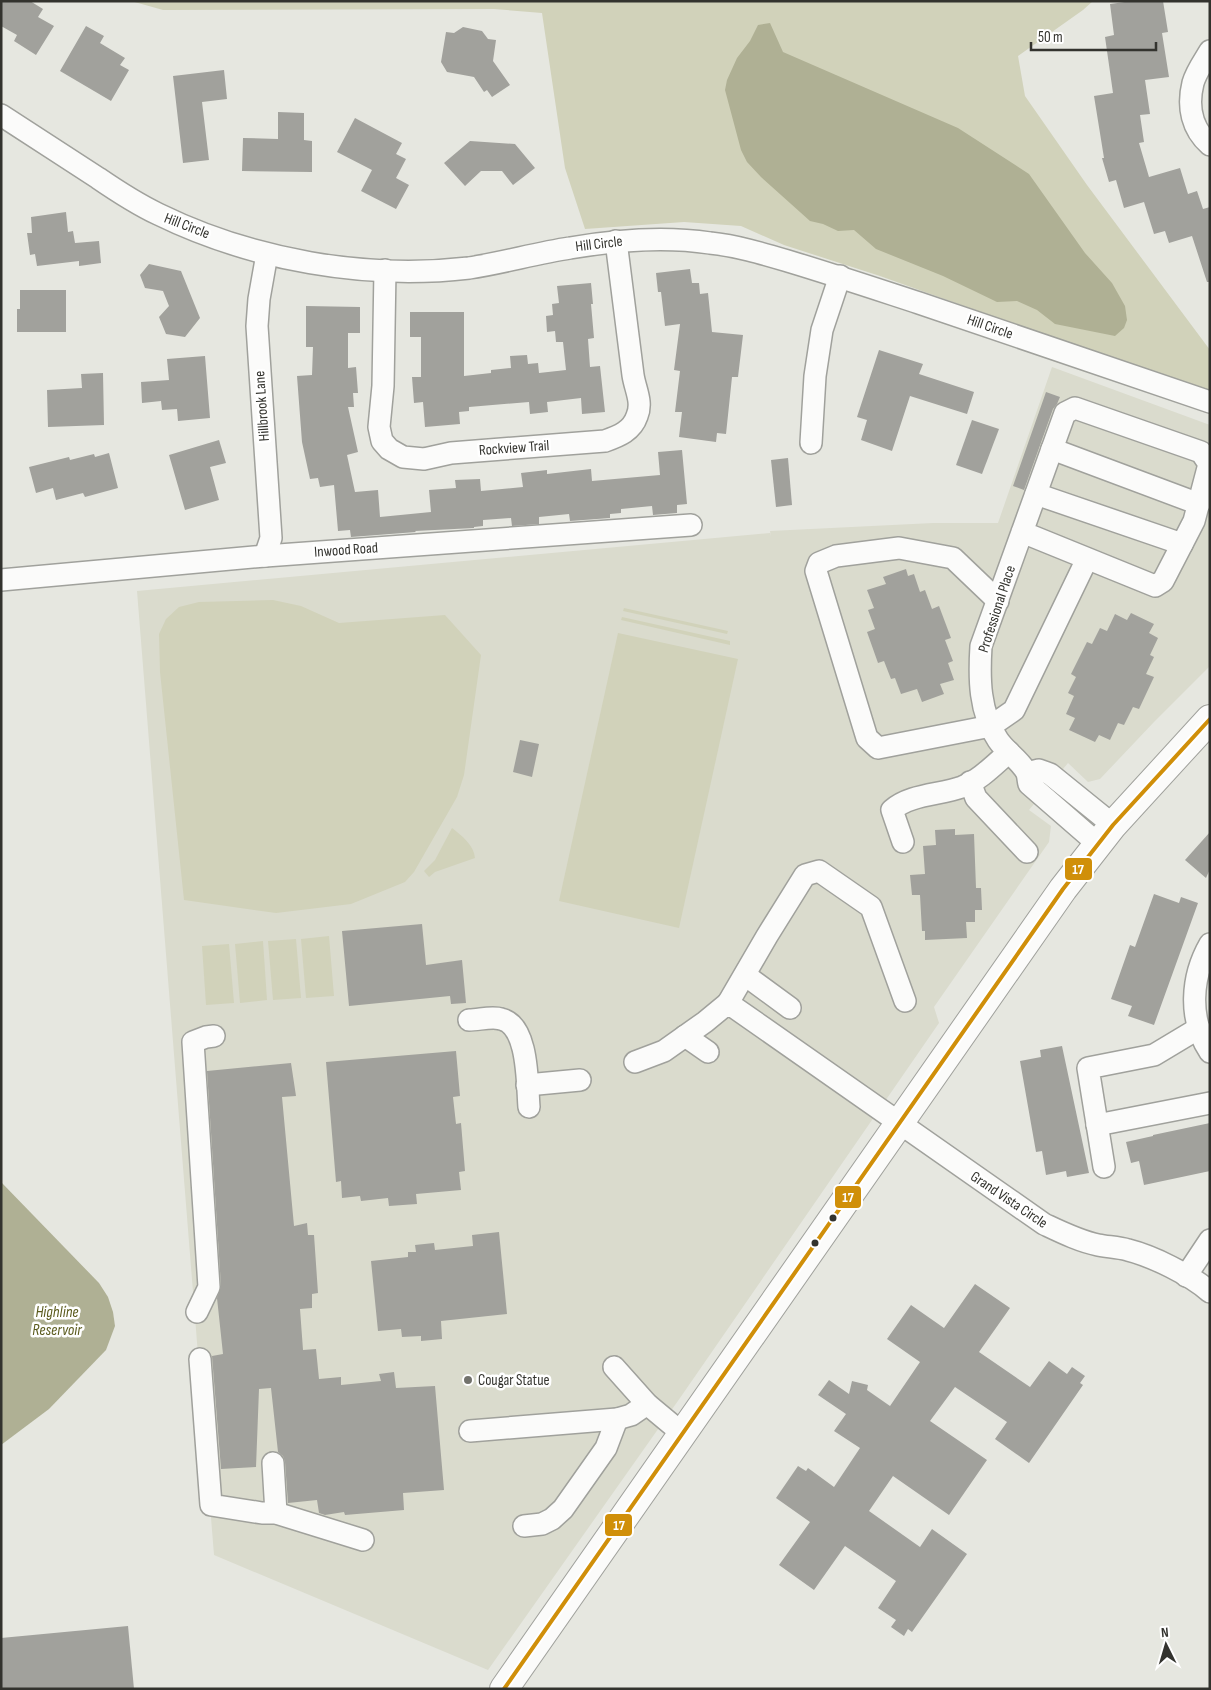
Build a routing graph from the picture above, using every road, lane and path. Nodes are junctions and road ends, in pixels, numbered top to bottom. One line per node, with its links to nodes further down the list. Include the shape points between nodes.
1 (1210, 51): 3 (street, via 1193,81 1190,101 1192,119 1200,136)
2 (3, 120): 5 (street, Hill Circle, via 156,214)
3 (1210, 145)
4 (616, 241): 6 (street, Hill Circle, via 469,268); 6 (street, Rockview Trail, via 640,405 632,427 605,441 451,453 424,459 403,457 389,449 382,441 379,427); 7 (street, Hill Circle, via 707,242 741,248)
5 (267, 254): 6 (street, Hill Circle, via 322,265); 16 (street, Hillbrook Lane, via 257,326 271,538)
6 (385, 270)
7 (840, 276): 8 (street, Hill Circle); 9 (street, via 822,330 815,376)
8 (1210, 402)
9 (811, 443)
10 (1052, 449): 11 (street, Professional Place); 12 (street); 12 (street, Professional Place, via 1065,412 1075,408 1200,452 1209,464)
11 (1036, 494): 14 (street, Professional Place); 15 (street)
12 (1199, 504): 15 (street)
13 (690, 524): 16 (street, Inwood Road)
14 (1021, 536): 17 (street); 19 (street, Professional Place)
15 (1182, 544): 17 (street, via 1163,581 1156,586)
16 (265, 556): 18 (street, Inwood Road)
17 (1087, 558): 21 (street, via 1014,710)
18 (1, 580)
19 (998, 601): 21 (street, Professional Place, via 981,646 981,694); 21 (street, via 953,558 899,548 836,556 819,563 816,571 867,738 878,748)
20 (1210, 719): 24 (main road)
21 (992, 726): 22 (street, Professional Place, via 998,740)
22 (1009, 752): 23 (street); 24 (street, Professional Place, via 1027,773 1039,770 1050,774)
23 (970, 782): 25 (street, via 897,805 892,810); 26 (street, via 976,798)
24 (1105, 834): 43 (main road)
25 (903, 842)
26 (1027, 852)
27 (1210, 944): 33 (street, via 1202,957 1194,987)
28 (744, 975): 29 (street, via 805,875 818,870 871,907 883,960); 30 (street); 31 (street)
29 (905, 1001)
30 (728, 1003): 35 (street); 43 (street, Grand Vista Circle)
31 (790, 1008)
32 (469, 1020): 40 (street, via 500,1018 511,1024 522,1043)
33 (1199, 1028): 37 (street); 44 (street, via 1154,1055 1088,1068)
34 (214, 1036): 49 (street, via 193,1042 209,1287)
35 (686, 1036): 36 (street); 38 (street, via 664,1051)
36 (708, 1052)
37 (1210, 1052)
38 (635, 1062)
39 (580, 1080): 40 (street)
40 (527, 1084): 42 (street)
41 (1210, 1103): 44 (street)
42 (529, 1107)
43 (899, 1123): 47 (street, Grand Vista Circle, via 1044,1224 1096,1245 1147,1256); 55 (main road)
44 (1097, 1125): 45 (street)
45 (1104, 1167)
46 (1210, 1240): 47 (street)
47 (1186, 1276): 48 (street, Grand Vista Circle)
48 (1209, 1288)
49 (197, 1312)
50 (200, 1360): 57 (street, via 211,1506)
51 (614, 1367): 52 (street)
52 (647, 1404): 53 (street, via 631,1415); 55 (street)
53 (617, 1419): 54 (street); 58 (street, via 606,1448 563,1510 542,1524)
54 (470, 1431)
55 (683, 1434): 60 (main road)
56 (273, 1463): 57 (street)
57 (276, 1513): 59 (street)
58 (524, 1526)
59 (362, 1540)
60 (504, 1689)

